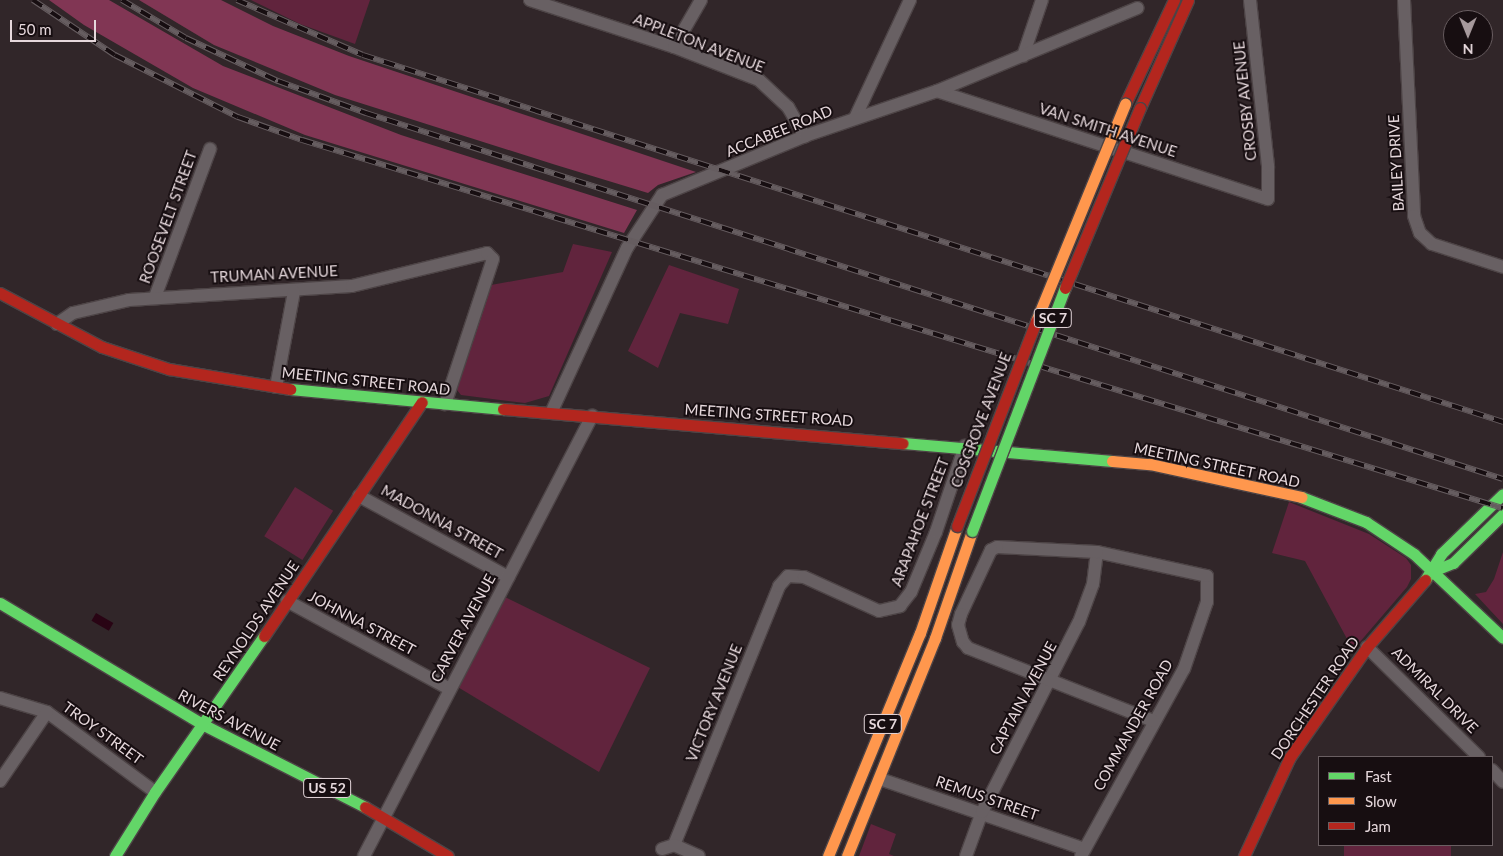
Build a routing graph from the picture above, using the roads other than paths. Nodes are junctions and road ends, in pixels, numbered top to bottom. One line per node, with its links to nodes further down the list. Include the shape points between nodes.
1 (530, 0): 10 (street, APPLETON AVENUE)
2 (701, 0): 10 (street)
3 (910, 0): 13 (street)
4 (1042, 0): 11 (street)
5 (1174, 0): 60 (main road, COSGROVE AVENUE / SC 7, bridge, via 1125,104 1012,378 920,633)
6 (1188, 0): 47 (main road, COSGROVE AVENUE / SC 7, bridge, via 1073,269)
7 (1250, 0): 16 (street, CROSBY AVENUE, via 1268,166)
8 (1404, 0): 17 (street, BAILEY DRIVE, via 1414,216 1420,233 1432,244)
9 (1137, 8): 11 (street, ACCABEE ROAD)
10 (674, 47): 14 (street, APPLETON AVENUE, via 759,80 788,108)
11 (1023, 56): 12 (street, ACCABEE ROAD)
12 (937, 91): 13 (street, ACCABEE ROAD); 16 (street, VAN SMITH AVENUE)
13 (855, 118): 14 (street, ACCABEE ROAD)
14 (805, 136): 25 (street, ACCABEE ROAD, via 692,181 662,195 652,205 627,248)
15 (210, 149): 20 (street, ROOSEVELT STREET)
16 (1268, 199)
17 (1503, 267)
18 (294, 292): 20 (street, TRUMAN AVENUE); 22 (street); 24 (street, TRUMAN AVENUE, via 352,286 487,253 493,259)
19 (0, 293): 21 (main road, MEETING STREET ROAD)
20 (156, 297): 21 (street, TRUMAN AVENUE, via 91,307 73,312)
21 (57, 324): 22 (main road, MEETING STREET ROAD, via 102,347 169,370)
22 (276, 387): 23 (main road, MEETING STREET ROAD)
23 (422, 402): 24 (main road, MEETING STREET ROAD); 29 (main road, REYNOLDS AVENUE)
24 (445, 404): 25 (main road, MEETING STREET ROAD)
25 (551, 413): 26 (main road, MEETING STREET ROAD)
26 (592, 416): 27 (main road, MEETING STREET ROAD); 34 (street, CARVER AVENUE)
27 (965, 446): 32 (main road, MEETING STREET ROAD, via 1150,464 1290,493 1366,522); 33 (street, ARAPAHOE STREET, via 936,532 911,592 900,606 879,611 804,577)
28 (1503, 494): 32 (main road, DORCHESTER ROAD, via 1441,554)
29 (359, 496): 34 (street, MADONNA STREET); 35 (main road, REYNOLDS AVENUE)
30 (1503, 514): 32 (main road, DORCHESTER ROAD, via 1453,563)
31 (1098, 552): 39 (street, CAPTAIN AVENUE, via 1093,584 1079,622); 39 (street, via 997,547 986,555 961,614 958,624 968,648); 43 (street, COMMANDER ROAD, via 1208,576 1208,602 1184,669)
32 (1433, 571): 37 (main road, MEETING STREET ROAD); 38 (main road, DORCHESTER ROAD)
33 (788, 576): 53 (street, VICTORY AVENUE, via 778,586)
34 (508, 577): 40 (street, CARVER AVENUE)
35 (287, 601): 40 (street, JOHNNA STREET); 44 (main road, REYNOLDS AVENUE)
36 (0, 603): 44 (main road, RIVERS AVENUE / US 52)
37 (1503, 638)
38 (1368, 647): 45 (street, ADMIRAL DRIVE); 63 (main road, DORCHESTER ROAD, via 1290,757)
39 (1051, 678): 43 (street); 51 (street, CAPTAIN AVENUE)
40 (448, 688): 52 (street, CARVER AVENUE)
41 (0, 698): 42 (street, TROY STREET)
42 (47, 712): 48 (street); 50 (street, TROY STREET)
43 (1153, 721): 55 (street, COMMANDER ROAD)
44 (204, 725): 50 (main road, REYNOLDS AVENUE); 52 (main road, RIVERS AVENUE / US 52)
45 (1478, 756)
46 (1493, 771): 49 (street)
47 (880, 778): 51 (street, REMUS STREET); 61 (main road, COSGROVE AVENUE / SC 7)
48 (0, 781)
49 (1503, 782)
50 (155, 792): 56 (main road, REYNOLDS AVENUE)
51 (982, 812): 55 (street, REMUS STREET); 62 (street, CAPTAIN AVENUE)
52 (384, 817): 57 (street, CARVER AVENUE); 58 (main road, RIVERS AVENUE / US 52)
53 (674, 845): 54 (street); 59 (street)
54 (662, 849)
55 (1082, 852)
56 (119, 855)
57 (364, 856)
58 (448, 856)
59 (699, 856)
60 (828, 856)
61 (847, 856)
62 (966, 856)
63 (1244, 856)

